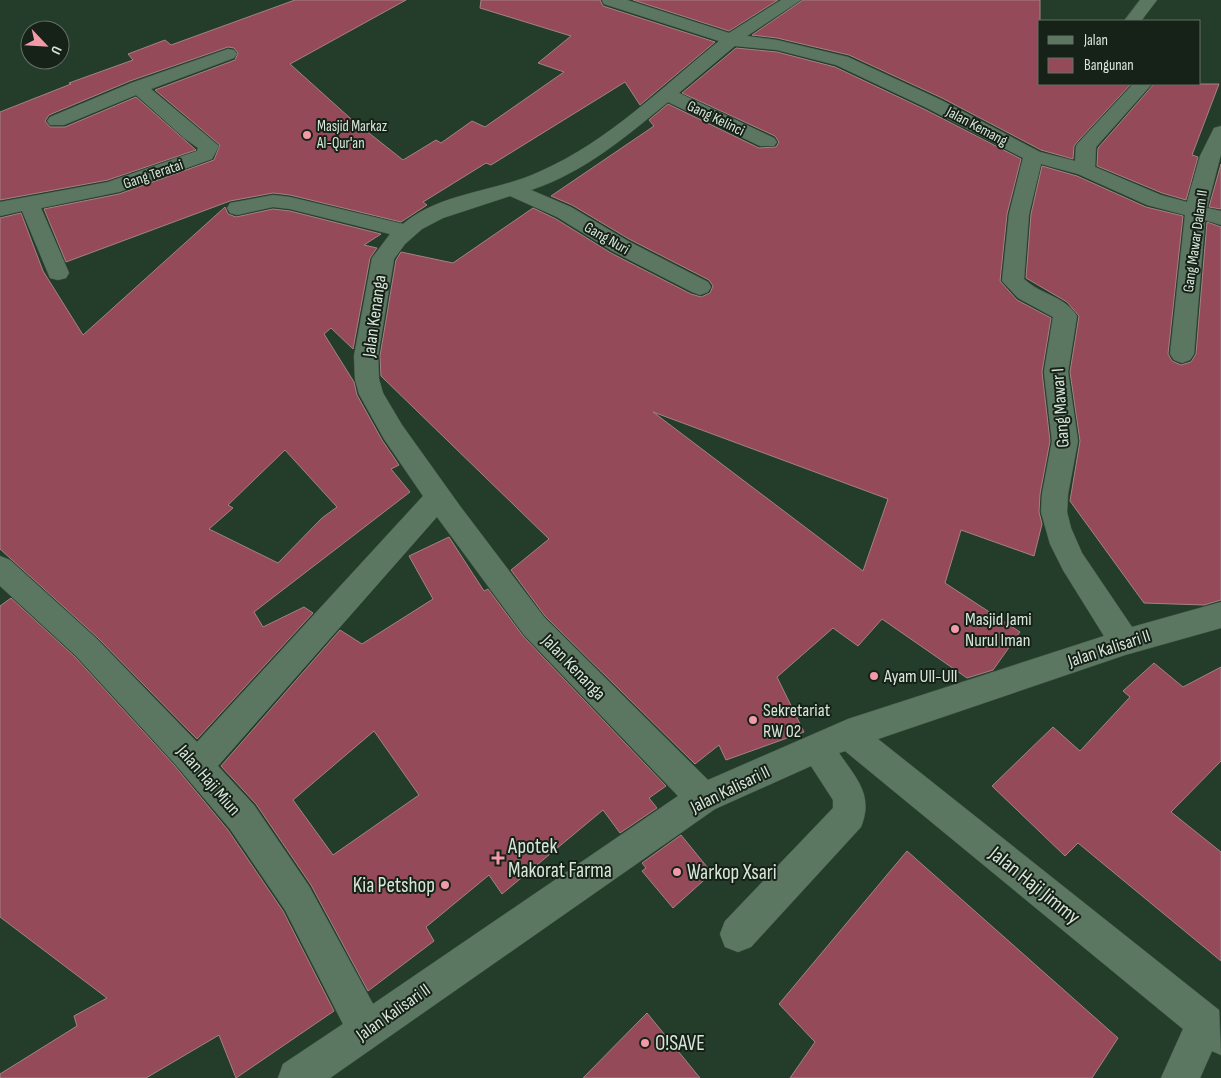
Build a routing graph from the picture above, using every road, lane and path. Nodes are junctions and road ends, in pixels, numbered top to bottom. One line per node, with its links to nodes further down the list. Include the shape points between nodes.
1 (610, 0): 5 (street)
2 (793, 0): 5 (street, Jalan Kenanga)
3 (1149, 0): 4 (street)
4 (1133, 20)
5 (732, 40): 9 (street, Jalan Kenanga); 13 (street, Jalan Kemang, via 776,45 842,61)
6 (228, 54): 8 (street)
7 (1142, 85): 14 (street, via 1086,146)
8 (138, 87): 10 (street); 16 (street, Gang Teratai, via 209,146 205,155 112,188)
9 (665, 93): 12 (street, Gang Kelinci); 15 (street, Jalan Kenanga, via 597,148)
10 (57, 121)
11 (1221, 132): 19 (street, Gang Mawar Dalam II, via 1211,150)
12 (767, 142)
13 (1033, 156): 14 (street, Jalan Kemang); 28 (street, Gang Mawar I, via 1019,214 1013,281 1033,298 1062,310 1065,316 1056,364 1056,387 1065,440 1054,513 1067,552)
14 (1085, 170): 19 (street, Jalan Kemang, via 1154,200)
15 (514, 190): 21 (street, Jalan Kenanga, via 426,217); 23 (street, Gang Nuri, via 564,212 620,246)
16 (29, 203): 18 (street, Gang Teratai); 22 (street)
17 (237, 208): 21 (street, via 273,201 290,203)
18 (0, 209)
19 (1196, 211): 20 (street, Jalan Kemang); 24 (street, Gang Mawar Dalam II)
20 (1221, 218)
21 (405, 232): 25 (street, Jalan Kenanga, via 383,258 366,356 367,379 371,394 393,432)
22 (58, 273)
23 (700, 287)
24 (1182, 354)
25 (438, 497): 31 (street); 32 (street, Jalan Kenanga, via 534,626)
26 (0, 568): 31 (street, Jalan Haji Miun, via 86,647)
27 (1221, 615): 28 (street, Jalan Kalisari II)
28 (1125, 642): 29 (street, Jalan Kalisari II)
29 (848, 734): 30 (street, Jalan Kalisari II); 34 (street, Jalan Haji Jimmy)
30 (817, 748): 32 (street, Jalan Kalisari II); 33 (street, via 849,796 849,815)
31 (197, 766): 35 (street, Jalan Haji Miun, via 242,817 297,898)
32 (703, 798): 35 (street, Jalan Kalisari II)
33 (738, 934)
34 (1213, 1029): 37 (street)
35 (367, 1031): 36 (street, Jalan Kalisari II)
36 (297, 1078)
37 (1180, 1078)

